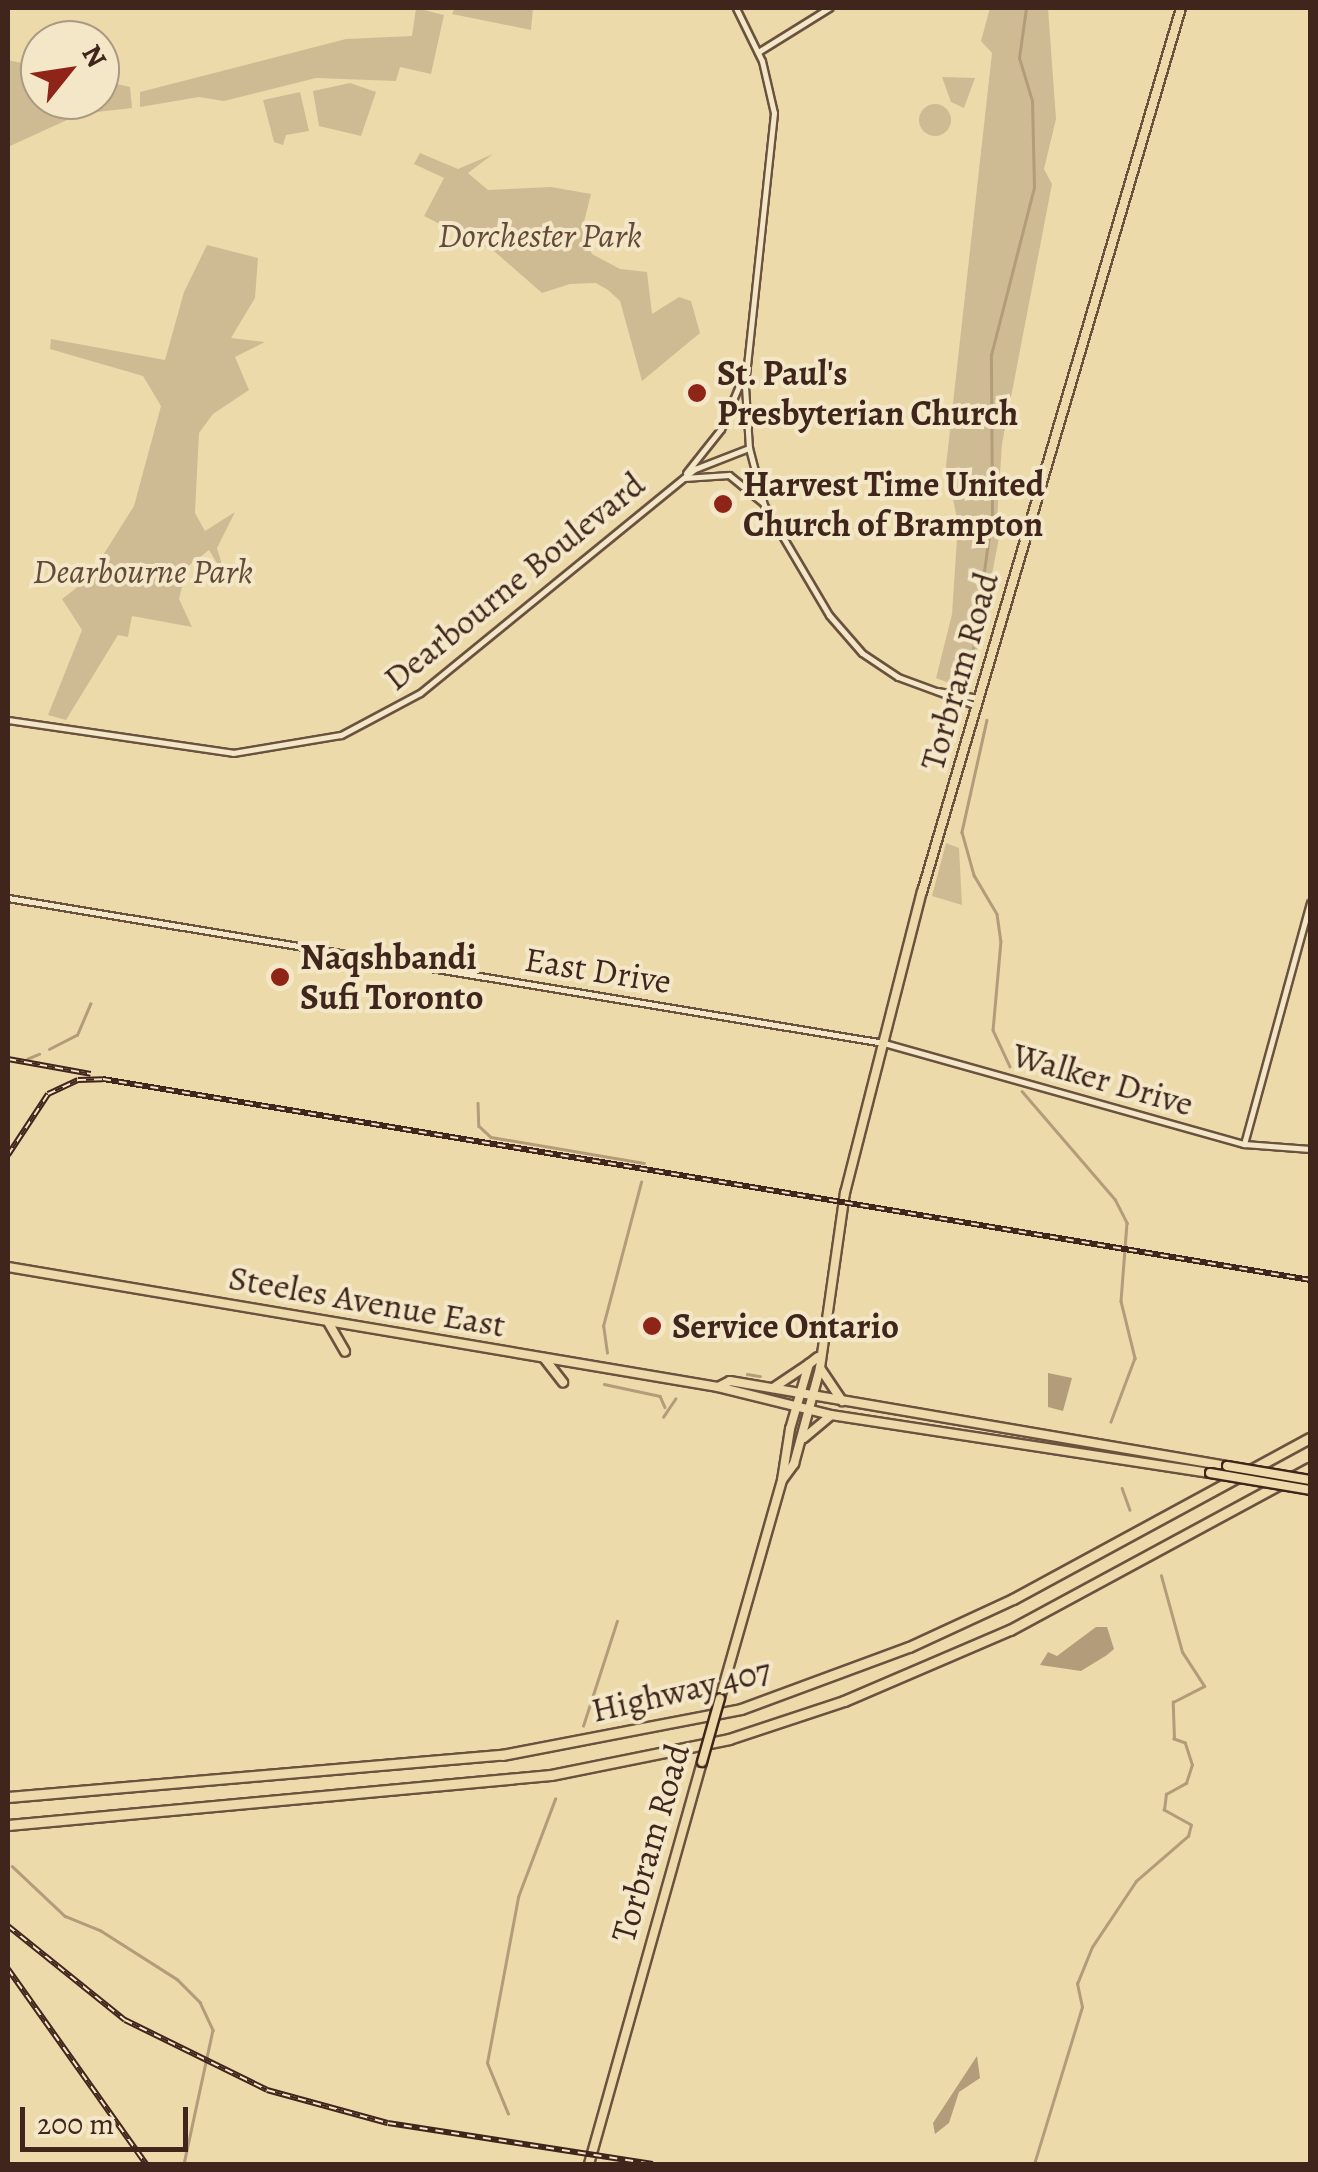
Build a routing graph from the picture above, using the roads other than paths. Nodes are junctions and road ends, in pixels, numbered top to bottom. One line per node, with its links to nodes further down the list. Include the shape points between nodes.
1 (736, 8): 4 (street)
2 (829, 8): 4 (street)
3 (1181, 8): 9 (main road, Torbram Road)
4 (758, 52): 5 (street, via 774,130)
5 (747, 366): 6 (street); 7 (street, via 721,429)
6 (750, 448): 7 (street, Dearbourne Boulevard, via 719,455); 8 (street)
7 (681, 479): 8 (street, via 729,475); 10 (street, Dearbourne Boulevard, via 420,693 341,734 233,753)
8 (764, 505): 9 (street, via 853,645 888,672)
9 (981, 703): 13 (main road, Torbram Road)
10 (8, 720)
11 (8, 898): 13 (street, East Drive)
12 (1310, 903): 14 (street)
13 (884, 1043): 14 (street, Walker Drive); 19 (main road, Torbram Road, via 844,1200)
14 (1244, 1144): 15 (street, Walker Drive)
15 (1310, 1149)
16 (8, 1267): 17 (main road, Steeles Avenue East)
17 (328, 1322): 18 (main road); 20 (main road, Steeles Avenue East)
18 (345, 1351)
19 (818, 1357): 21 (main road); 22 (main road, Torbram Road)
20 (544, 1358): 23 (main road); 24 (main road, Steeles Avenue East)
21 (809, 1364): 25 (main road); 26 (main road, Torbram Road)
22 (820, 1368): 27 (main road, Torbram Road); 28 (main road)
23 (563, 1382)
24 (718, 1387): 25 (main road, Steeles Avenue East, via 730,1382); 29 (main road, Steeles Avenue East)
25 (773, 1388): 26 (main road, Steeles Avenue East)
26 (800, 1394): 27 (main road, Steeles Avenue East); 29 (main road, Torbram Road)
27 (812, 1396): 28 (main road, Steeles Avenue East); 30 (main road, Torbram Road)
28 (842, 1401): 36 (main road, Steeles Avenue East, bridge)
29 (796, 1408): 30 (main road, Steeles Avenue East); 35 (main road, Torbram Road)
30 (809, 1410): 31 (main road, Steeles Avenue East); 33 (main road, Torbram Road)
31 (831, 1415): 33 (main road); 37 (main road, Steeles Avenue East, bridge)
32 (1310, 1438): 38 (highway, Highway 407, via 1013,1599 909,1647 741,1708 502,1755)
33 (800, 1446): 35 (main road, Torbram Road)
34 (1310, 1468): 39 (highway, Highway 407, via 1010,1630 844,1701 728,1740 551,1775)
35 (783, 1479): 40 (main road, Torbram Road, bridge)
36 (1310, 1480)
37 (1310, 1490)
38 (8, 1797)
39 (8, 1825)
40 (588, 2164)

